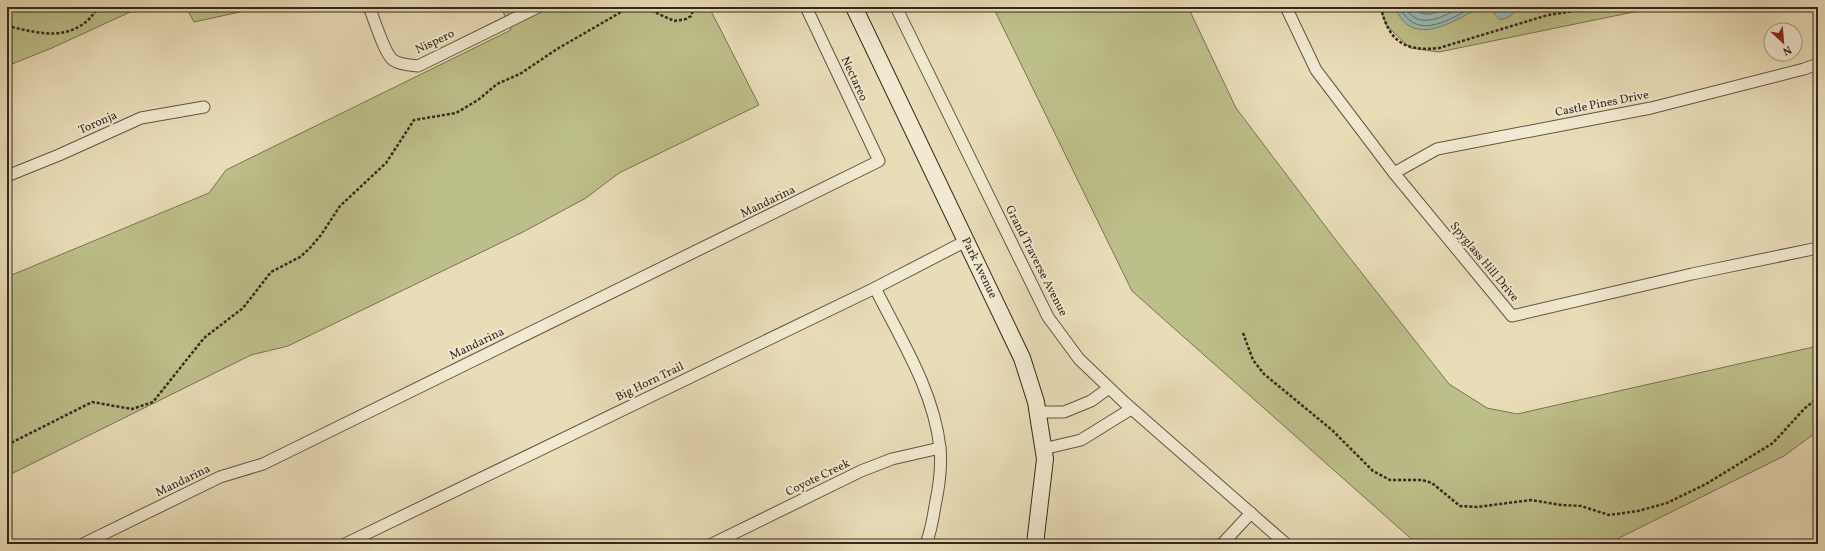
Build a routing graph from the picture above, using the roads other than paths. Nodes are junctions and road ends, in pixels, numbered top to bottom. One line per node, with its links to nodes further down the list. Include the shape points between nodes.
1 (369, 7): 2 (street, Nispero, via 392,60 418,66)
2 (538, 7)
3 (806, 7): 9 (street, Nectareo)
4 (854, 7): 12 (street, Park Avenue)
5 (896, 7): 15 (street, Grand Traverse Avenue, via 1048,317 1079,359)
6 (1286, 7): 10 (street, Spyglass Hill Drive, via 1316,70)
7 (1818, 64): 10 (street, Castle Pines Drive, via 1651,108 1437,149)
8 (204, 107): 11 (street, Toronja, via 141,118)
9 (879, 161): 21 (street, Mandarina, via 263,464 220,477)
10 (1394, 173): 13 (street, Spyglass Hill Drive, via 1512,316)
11 (7, 176)
12 (966, 241): 14 (street, Big Horn Trail); 17 (street, Park Avenue, via 1022,358)
13 (1818, 248)
14 (875, 288): 18 (street, via 927,395); 22 (street, Big Horn Trail)
15 (1109, 388): 16 (street, Grand Traverse Avenue); 17 (street, via 1091,401 1064,412)
16 (1131, 409): 19 (street, via 1081,440); 20 (street, Grand Traverse Avenue)
17 (1038, 412): 19 (street, Park Avenue)
18 (940, 448): 23 (street, Coyote Creek, via 892,459 861,471); 24 (street, via 939,486)
19 (1043, 449): 25 (street, Park Avenue, via 1045,459)
20 (1251, 513): 26 (street); 27 (street, Grand Traverse Avenue)
21 (83, 544)
22 (345, 544)
23 (712, 544)
24 (926, 544)
25 (1035, 544)
26 (1222, 544)
27 (1286, 544)

